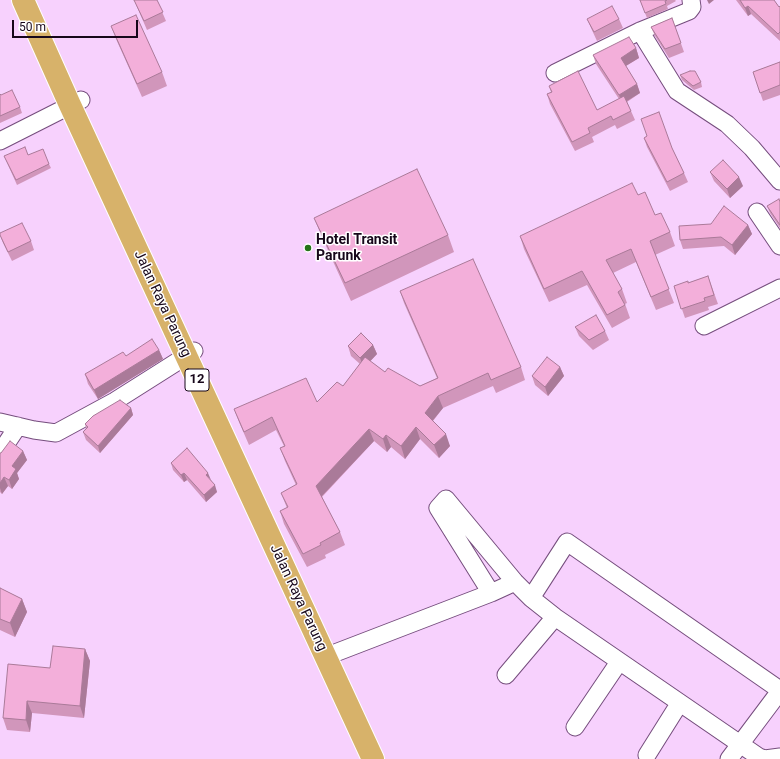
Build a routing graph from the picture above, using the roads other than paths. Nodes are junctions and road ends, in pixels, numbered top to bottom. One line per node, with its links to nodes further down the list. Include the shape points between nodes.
1 (23, 0): 6 (highway, Jalan Raya Parung / 12)
2 (36, 0): 6 (highway, Jalan Raya Parung / 12)
3 (691, 0): 4 (street, via 692,7 689,11)
4 (640, 31): 5 (street); 8 (street, via 677,91 727,124)
5 (555, 73)
6 (75, 102): 7 (street); 13 (highway, Jalan Raya Parung / 12)
7 (0, 141)
8 (780, 181)
9 (757, 212): 10 (street)
10 (780, 246)
11 (780, 288): 12 (street)
12 (704, 326)
13 (190, 353): 15 (street, via 115,401 56,433); 21 (highway, Jalan Raya Parung / 12); 30 (highway, Jalan Raya Parung / 12)
14 (0, 422): 15 (street)
15 (18, 426): 16 (street)
16 (0, 453)
17 (515, 582): 18 (street); 18 (street, via 446,500 438,508); 19 (street)
18 (491, 593): 21 (street)
19 (531, 598): 20 (street); 24 (street, via 567,542)
20 (555, 617): 22 (street); 23 (street)
21 (335, 653): 31 (highway, Jalan Raya Parung / 12)
22 (619, 662): 25 (street); 26 (street)
23 (506, 675)
24 (780, 690): 27 (street)
25 (679, 704): 27 (street); 28 (street)
26 (575, 727)
27 (741, 744): 29 (street, via 759,757); 32 (street)
28 (646, 755)
29 (780, 757)
30 (373, 759)
31 (383, 759)
32 (729, 759)

